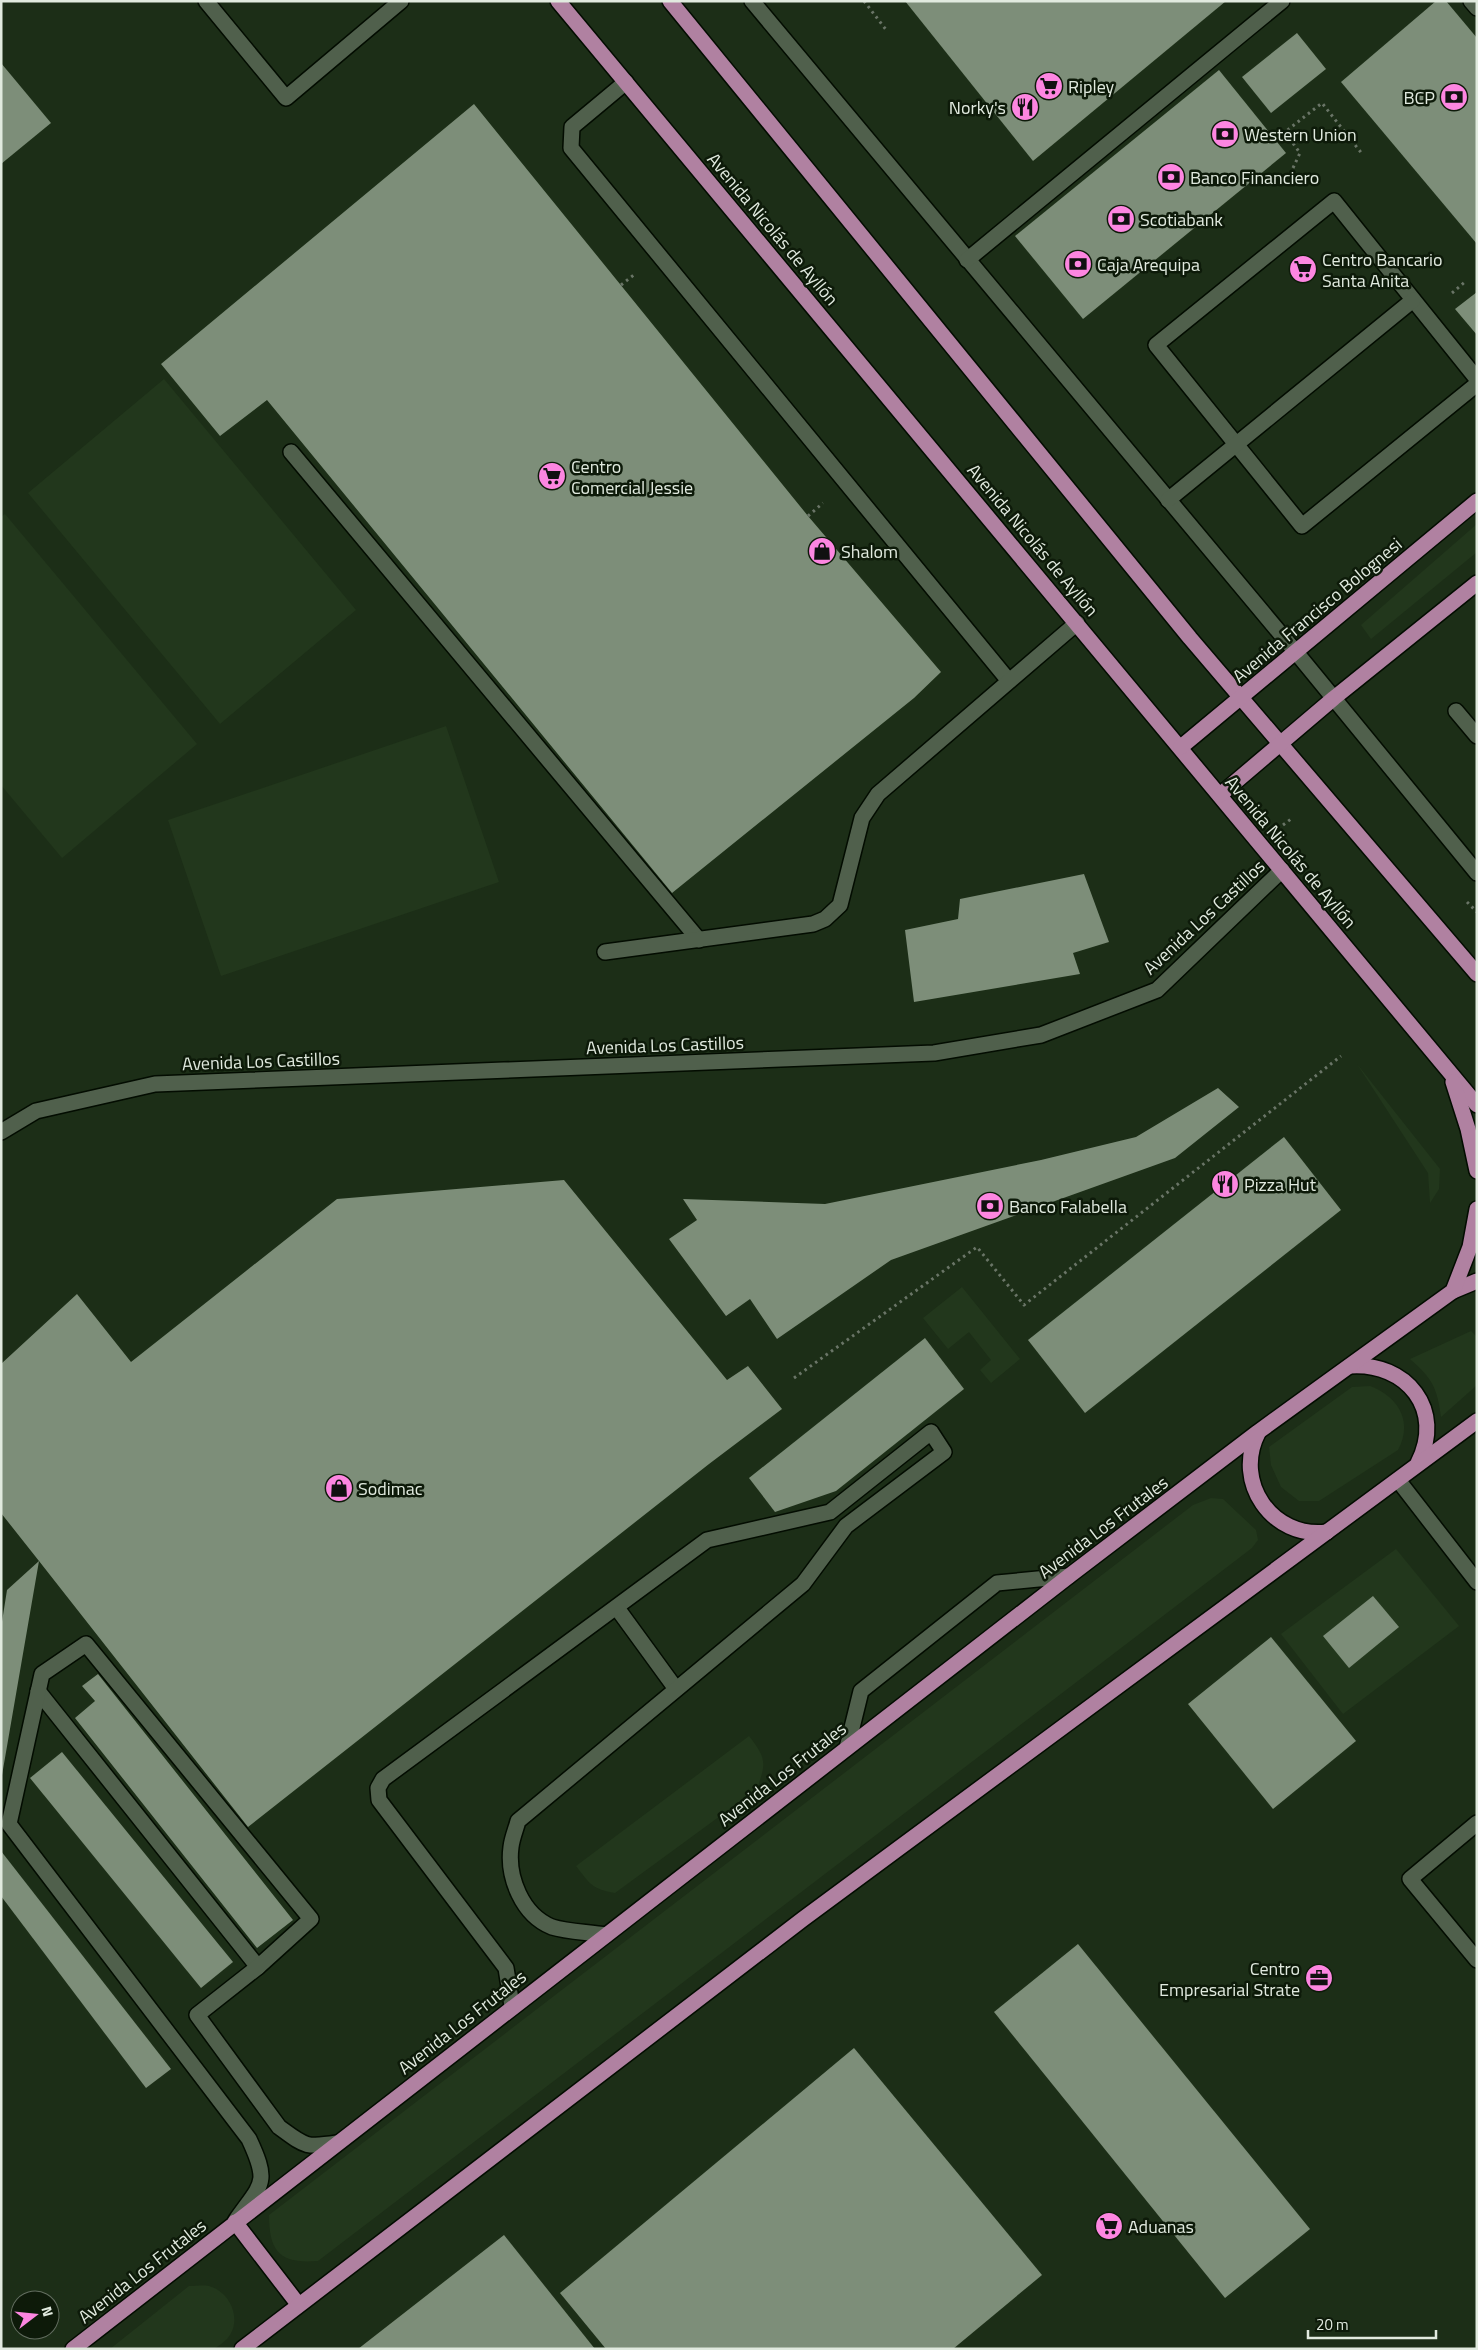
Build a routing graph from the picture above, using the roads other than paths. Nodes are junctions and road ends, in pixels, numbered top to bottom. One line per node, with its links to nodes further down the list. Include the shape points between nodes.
1 (206, 1): 2 (street, via 286,98)
2 (401, 1)
3 (558, 1): 9 (main road, Avenida Nicolás de Ayllón)
4 (670, 1): 22 (main road, via 1190,638)
5 (752, 1): 10 (street)
6 (1282, 1): 10 (street)
7 (1471, 1): 8 (street)
8 (1477, 8)
9 (626, 82): 19 (main road, Avenida Nicolás de Ayllón); 21 (street, via 572,127 571,148)
10 (967, 260): 16 (street)
11 (1413, 300): 12 (street); 14 (street); 14 (street, via 1334,201 1156,345)
12 (1477, 379)
13 (1477, 384): 14 (street, via 1302,526)
14 (1237, 445): 16 (street)
15 (291, 452): 31 (street)
16 (1168, 500): 20 (street)
17 (1477, 501): 20 (main road, Avenida Francisco Bolognesi)
18 (1477, 583): 23 (main road)
19 (1077, 623): 21 (street); 27 (main road, Avenida Nicolás de Ayllón)
20 (1295, 651): 22 (main road, Avenida Francisco Bolognesi); 23 (street)
21 (1009, 681): 31 (street, via 878,794 862,818 844,897 833,913 813,924)
22 (1242, 697): 26 (main road); 27 (main road, Avenida Francisco Bolognesi)
23 (1334, 698): 26 (main road); 30 (street)
24 (1456, 711): 25 (street)
25 (1477, 736)
26 (1281, 744): 28 (main road); 33 (main road)
27 (1181, 747): 28 (main road, Avenida Nicolás de Ayllón)
28 (1220, 795): 29 (main road, Avenida Nicolás de Ayllón)
29 (1282, 870): 34 (main road, Avenida Nicolás de Ayllón); 36 (street, Avenida Los Castillos, via 1156,990 1041,1035 934,1053 155,1084 36,1111)
30 (1477, 873)
31 (699, 940): 32 (street)
32 (605, 952)
33 (1477, 974)
34 (1446, 1068): 35 (main road, Avenida Nicolás de Ayllón); 37 (main road, via 1462,1107)
35 (1477, 1104)
36 (1, 1132)
37 (1477, 1171)
38 (1477, 1209): 40 (main road, via 1471,1242)
39 (1477, 1281): 40 (main road, Avenida Los Frutales)
40 (1453, 1290): 41 (main road, Avenida Los Frutales)
41 (1349, 1366): 43 (main road, Avenida Los Frutales); 44 (main road, via 1370,1365 1389,1370 1406,1381 1418,1397 1425,1416 1427,1436)
42 (1477, 1422): 44 (main road)
43 (1258, 1432): 46 (main road, via 1250,1450 1250,1470 1258,1499 1271,1515 1288,1526 1307,1532); 47 (main road, Avenida Los Frutales)
44 (1417, 1465): 45 (main road)
45 (1398, 1480): 46 (main road); 48 (street)
46 (1327, 1532): 60 (main road, via 803,1919)
47 (1069, 1576): 52 (main road, Avenida Los Frutales); 52 (street, via 997,1583 861,1690)
48 (1477, 1582)
49 (616, 1608): 50 (street); 50 (street, via 707,1540 830,1512 930,1432 944,1452 846,1526 803,1584); 57 (street, via 384,1779 378,1788 379,1800 506,1968)
50 (676, 1689): 54 (street, via 518,1821 511,1847 511,1873 520,1899 536,1918 553,1927)
51 (38, 1691): 56 (street); 56 (street, via 42,1674 86,1644 311,1919); 59 (street, via 9,1824 249,2139 260,2163 262,2182)
52 (847, 1748): 54 (main road, Avenida Los Frutales)
53 (1477, 1823): 55 (street, via 1410,1879)
54 (606, 1935): 57 (main road, Avenida Los Frutales)
55 (1477, 1960)
56 (258, 1966): 58 (street, via 197,2015 280,2127 312,2147)
57 (512, 2006): 58 (main road, Avenida Los Frutales)
58 (337, 2143): 59 (main road, Avenida Los Frutales)
59 (235, 2222): 60 (main road); 61 (main road, Avenida Los Frutales)
60 (298, 2304): 62 (main road)
61 (73, 2349)
62 (242, 2349)

